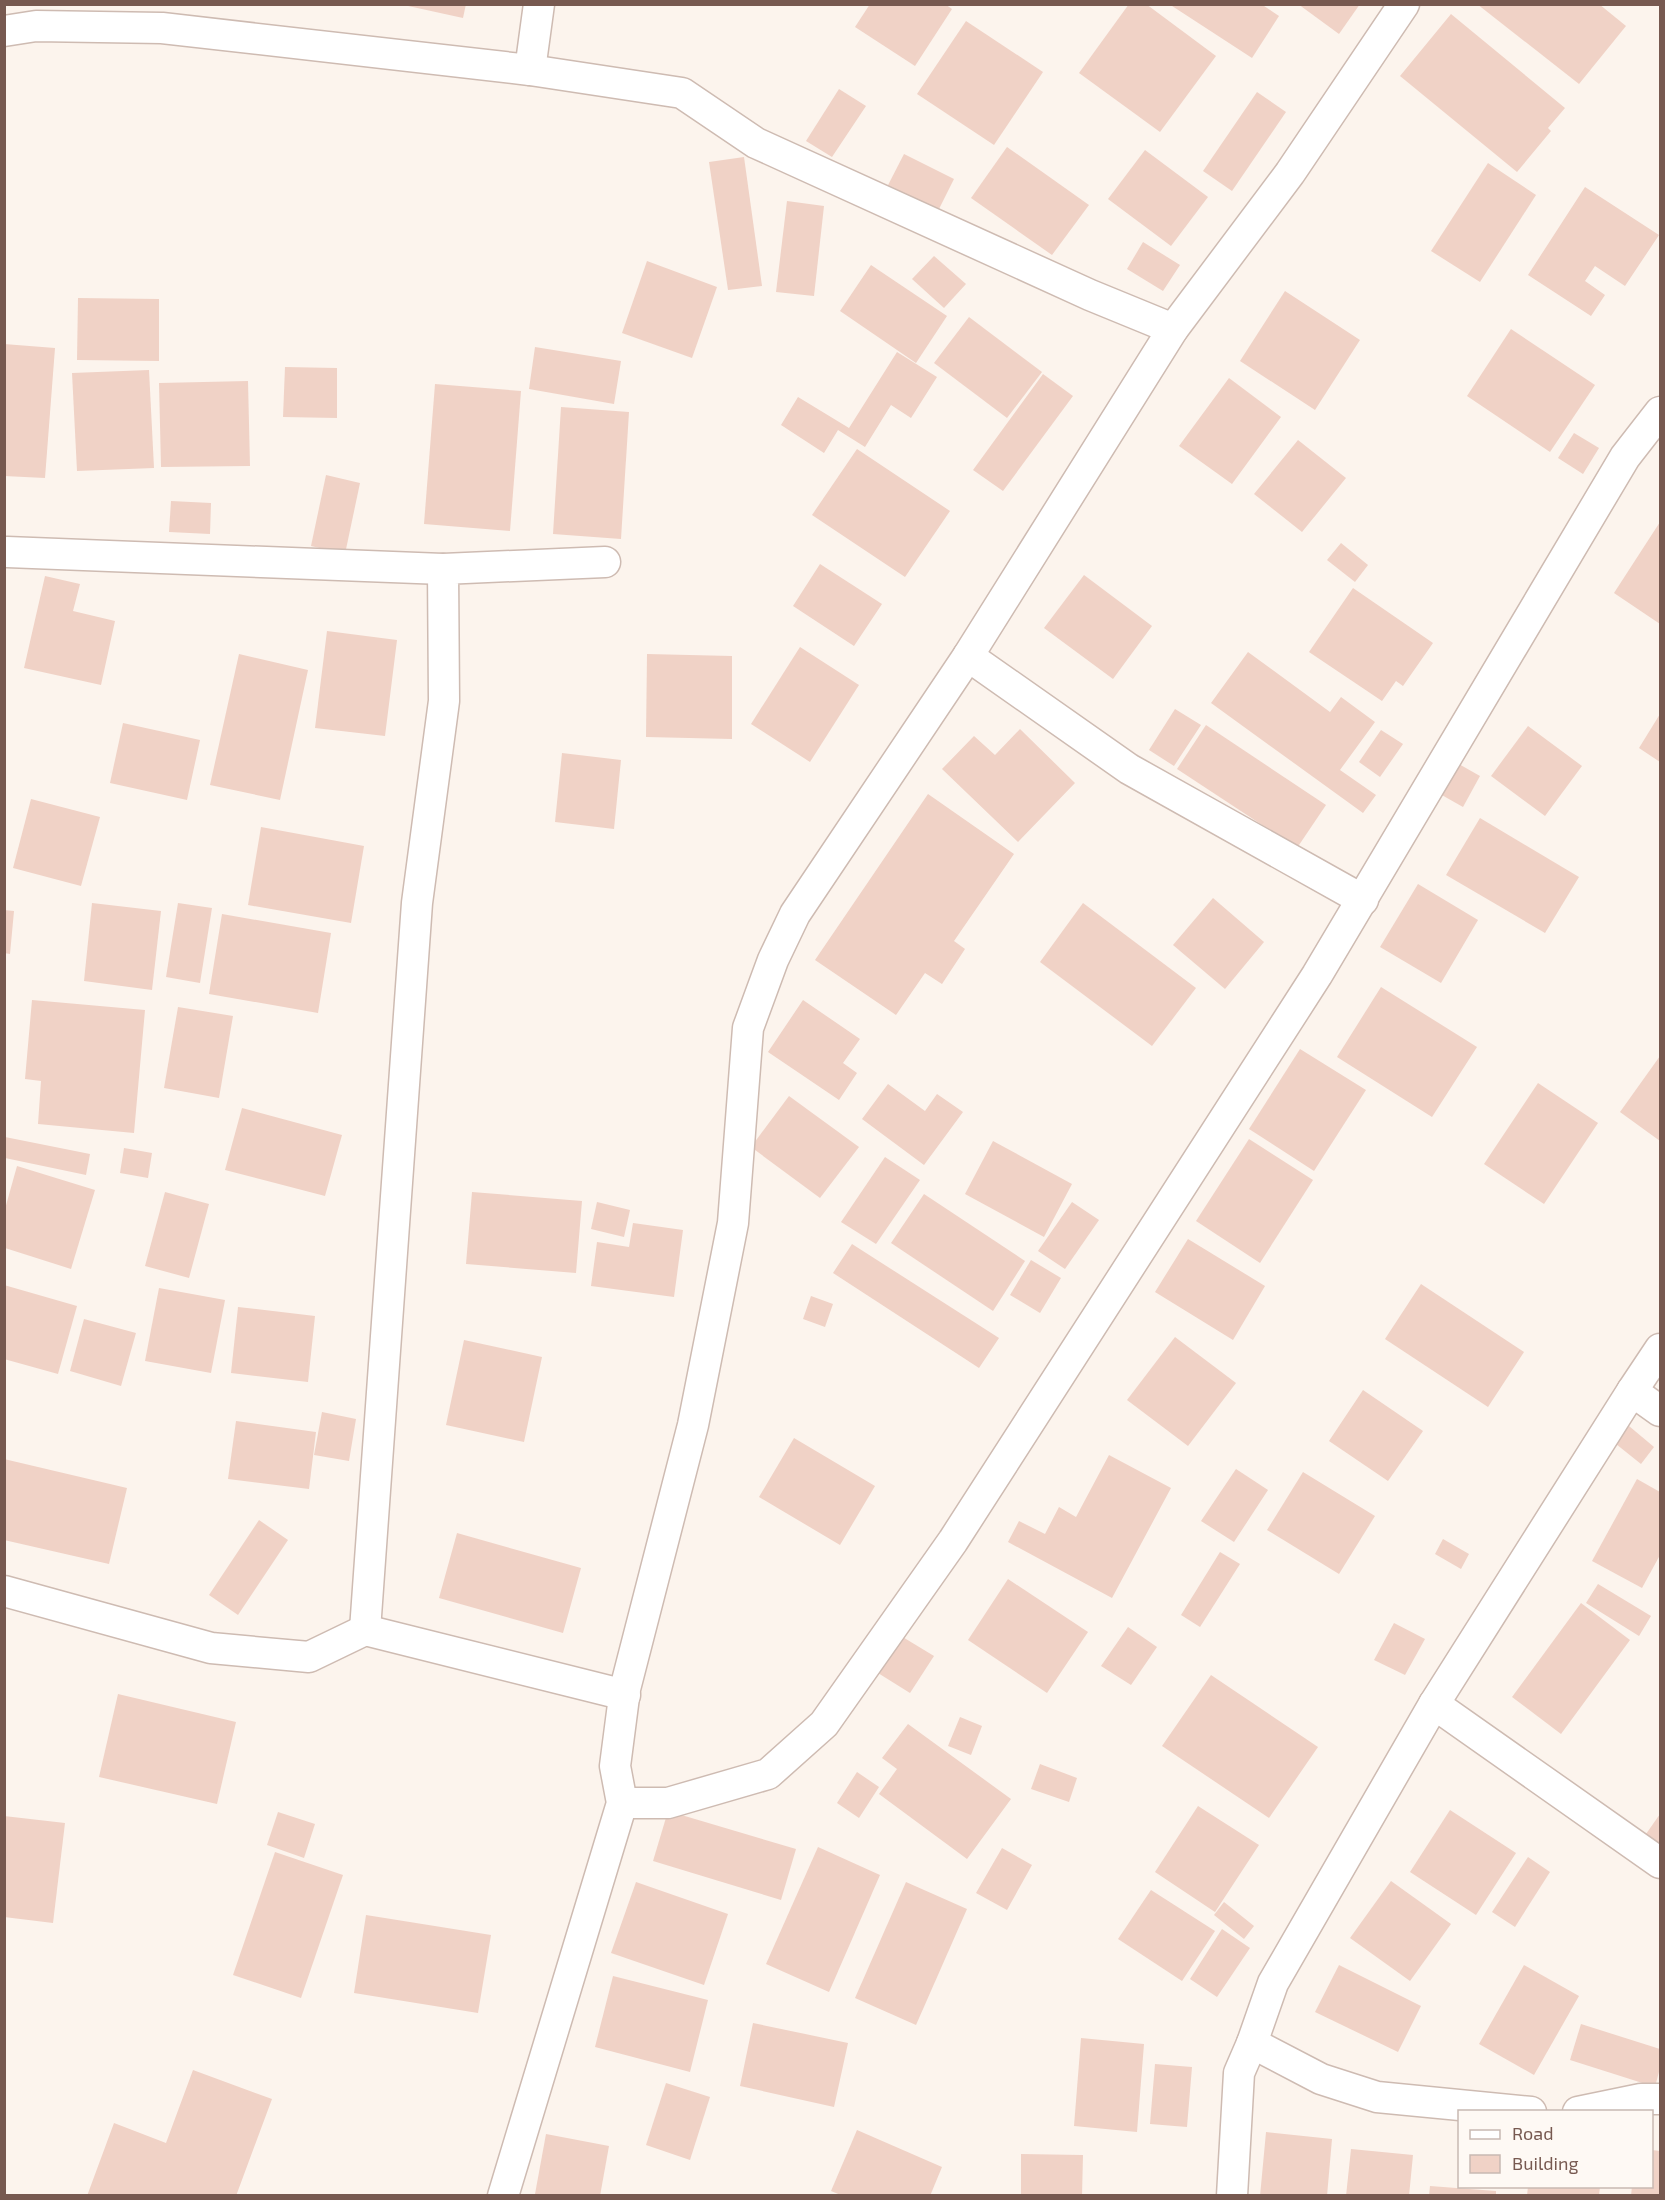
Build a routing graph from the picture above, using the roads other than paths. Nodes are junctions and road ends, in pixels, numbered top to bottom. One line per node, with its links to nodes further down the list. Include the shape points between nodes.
1 (539, 4): 4 (street)
2 (1404, 4): 5 (street, via 1290,173)
3 (5, 22): 4 (street, via 162,28)
4 (530, 70): 5 (street, via 682,93 756,143)
5 (1173, 329): 10 (street)
6 (1660, 412): 11 (street, via 1625,457)
7 (5, 559): 9 (street)
8 (605, 562): 9 (street)
9 (443, 569): 16 (street, via 444,701 417,903)
10 (968, 656): 11 (street, via 1129,769); 17 (street, via 795,914 748,1028 733,1223 693,1425)
11 (1363, 900): 19 (street, via 953,1540 824,1724 768,1774 668,1803)
12 (1660, 1349): 13 (street)
13 (1632, 1391): 14 (street); 18 (street)
14 (1660, 1411)
15 (4, 1591): 16 (street, via 211,1648 309,1657)
16 (365, 1630): 17 (street)
17 (625, 1695): 19 (street, via 615,1766)
18 (1434, 1704): 20 (street); 21 (street, via 1273,1983)
19 (622, 1803): 25 (street)
20 (1660, 1863)
21 (1252, 2043): 23 (street, via 1321,2079 1377,2097); 26 (street, via 1239,2073)
22 (1660, 2099): 24 (street, via 1641,2098)
23 (1510, 2110)
24 (1587, 2110)
25 (503, 2196)
26 (1232, 2196)

